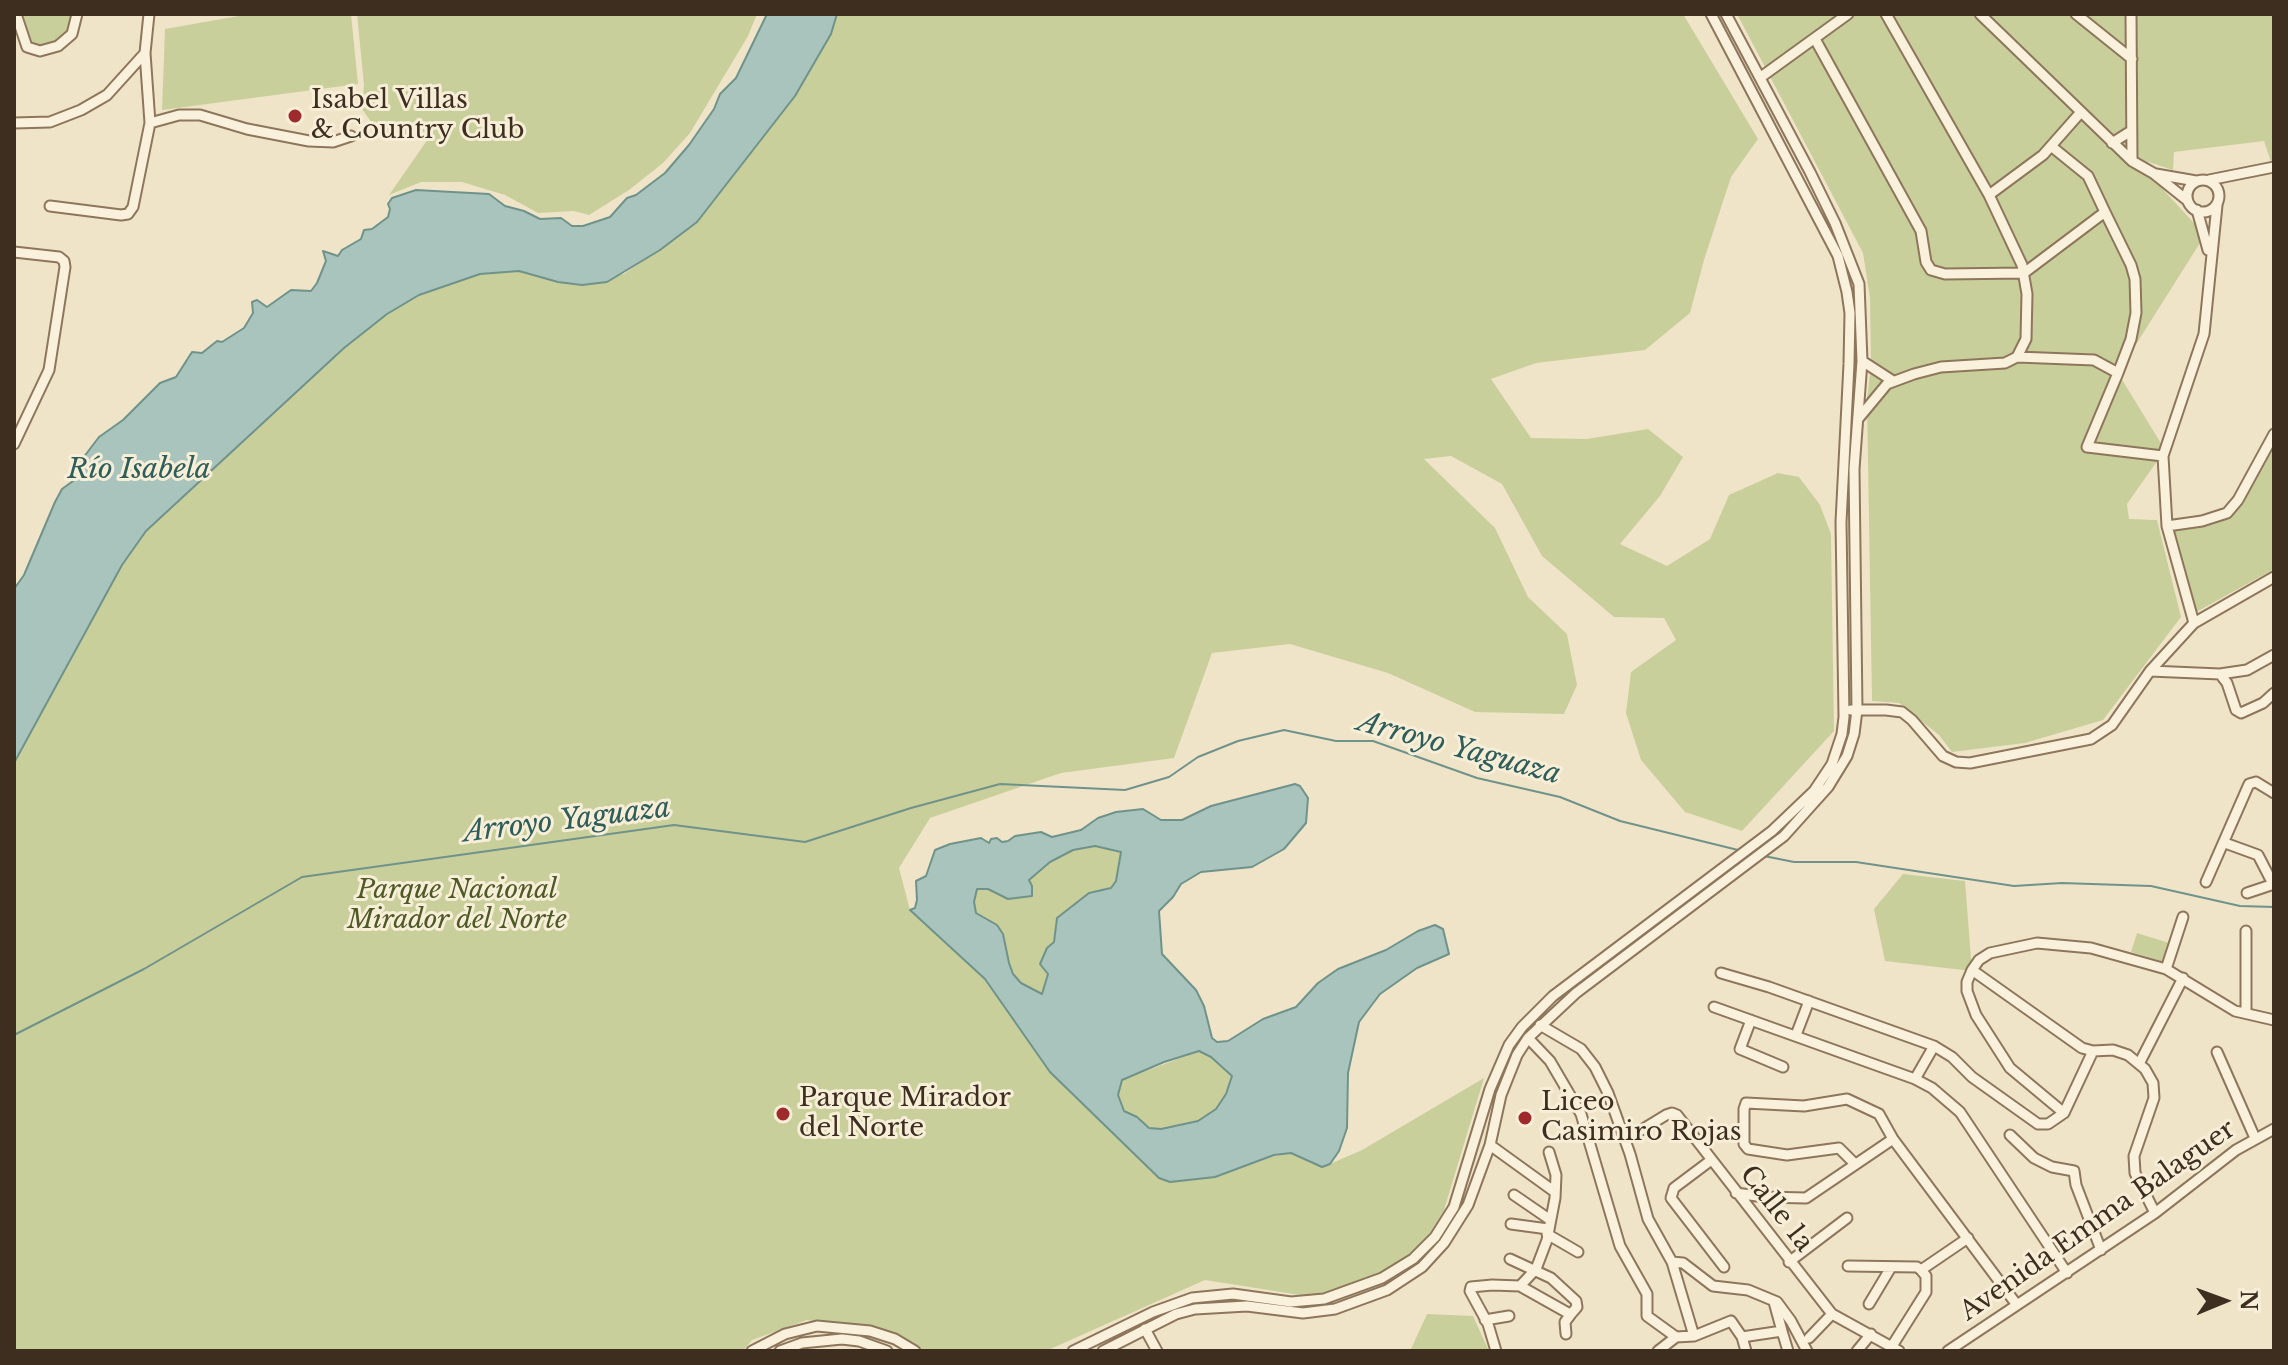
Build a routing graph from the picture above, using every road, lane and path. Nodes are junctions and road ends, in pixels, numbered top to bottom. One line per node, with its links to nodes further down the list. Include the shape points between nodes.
1 (16, 14): 2 (street, via 27,47 40,51 58,46 72,34)
2 (77, 14)
3 (149, 14): 12 (street)
4 (1711, 14): 55 (street, via 1838,256 1847,292 1841,522)
5 (1726, 14): 14 (street)
6 (1848, 14): 11 (street)
7 (1886, 14): 29 (street)
8 (1980, 14): 15 (street)
9 (2076, 14): 13 (street)
10 (2131, 14): 13 (street)
11 (1815, 39): 14 (street); 36 (street, via 1921,231 1931,270)
12 (145, 53): 16 (street, via 107,95 81,110 50,122); 17 (street)
13 (2132, 59): 18 (street)
14 (1761, 77): 39 (street, via 1856,273)
15 (2081, 112): 20 (street); 21 (street)
16 (14, 123)
17 (150, 123): 19 (street, via 200,115 280,137 333,142); 32 (street, via 128,214)
18 (2131, 131): 20 (street); 22 (street)
19 (351, 136)
20 (2112, 143): 22 (street)
21 (2051, 146): 29 (street); 34 (street, via 2088,176)
22 (2132, 161): 24 (street)
23 (2274, 167): 25 (street)
24 (2153, 173): 27 (street); 30 (street)
25 (2237, 173): 26 (street); 28 (street)
26 (2209, 180): 27 (street); 28 (street)
27 (2197, 181): 30 (street, via 2189,189)
28 (2219, 192): 31 (street)
29 (1989, 195): 36 (street)
30 (2188, 201): 33 (street)
31 (2217, 205): 33 (street, via 2210,211); 37 (street)
32 (50, 206)
33 (2197, 210): 37 (street, via 2208,249)
34 (2105, 212): 36 (street); 40 (street, via 2135,279 2136,313)
35 (14, 252): 43 (street, via 59,257 65,267 49,370)
36 (2024, 273): 38 (street, via 2026,339)
37 (2208, 273): 46 (street, via 2204,334)
38 (2017, 357): 40 (street, via 2094,360); 41 (street, via 2005,363 1941,367)
39 (1862, 361): 41 (street); 42 (street)
40 (2118, 373): 46 (street, via 2087,447)
41 (1893, 381): 42 (street)
42 (1858, 419): 54 (street)
43 (19, 426): 45 (street)
44 (2274, 434): 47 (street, via 2227,513)
45 (14, 444)
46 (2163, 456): 47 (street)
47 (2167, 526): 49 (street)
48 (2274, 577): 49 (street)
49 (2194, 623): 51 (street)
50 (2274, 655): 52 (street, via 2247,670)
51 (2150, 671): 52 (street); 54 (street, via 2112,725 2091,739 1970,763 1943,756 1902,712)
52 (2220, 674): 53 (street, via 2241,713)
53 (2273, 696)
54 (1857, 710): 55 (street); 62 (street, via 1847,756 1828,787 1784,836)
55 (1844, 711): 61 (street, via 1842,734 1814,791 1772,831)
56 (2274, 793): 57 (street, via 2256,782 2249,784)
57 (2225, 843): 58 (street); 59 (street, via 2258,855)
58 (2206, 882)
59 (2274, 884): 60 (street)
60 (2247, 893)
61 (1687, 895): 62 (street); 133 (street, via 1553,996 1522,1027 1490,1089 1454,1207 1413,1259 1382,1278 1324,1299 1291,1302 1233,1294 1192,1298)
62 (1694, 905): 74 (street, via 1576,993)
63 (2183, 917): 65 (street)
64 (2246, 931): 71 (street)
65 (2166, 969): 66 (street, via 2091,948 2037,943 1990,953); 68 (street)
66 (1972, 970): 78 (street); 83 (street, via 1967,991 1971,1004 1999,1054)
67 (1721, 973): 69 (street)
68 (2183, 978): 71 (street); 80 (street)
69 (1809, 1001): 75 (street); 77 (street)
70 (1714, 1007): 72 (street)
71 (2246, 1013): 73 (street)
72 (1751, 1020): 75 (street); 81 (street, via 1736,1048)
73 (2274, 1020)
74 (1544, 1027): 76 (street); 88 (street, via 1591,1059)
75 (1796, 1035): 82 (street)
76 (1532, 1041): 89 (street, via 1517,1055); 125 (street, via 1581,1114 1620,1246 1647,1294 1647,1316)
77 (1934, 1046): 82 (street); 83 (street, via 2038,1124)
78 (2093, 1051): 80 (street, via 2113,1050); 83 (street)
79 (2217, 1052): 86 (street)
80 (2140, 1062): 96 (street, via 2153,1083 2154,1098 2134,1156 2135,1173)
81 (1783, 1067)
82 (1915, 1079): 111 (street, via 1960,1112)
83 (2064, 1113)
84 (2274, 1129): 86 (street, Avenida Emma Balaguer)
85 (2010, 1135): 101 (street, via 2034,1158 2074,1171)
86 (2255, 1138): 96 (street, Avenida Emma Balaguer)
87 (1893, 1139): 92 (street); 92 (street, via 1879,1114 1847,1099 1804,1106 1746,1103 1748,1149 1787,1155 1839,1148); 100 (street)
88 (1625, 1140): 91 (street, Calle 1a, via 1672,1113); 104 (street, via 1645,1212)
89 (1490, 1145): 93 (street); 120 (street, via 1457,1225 1434,1256 1387,1290 1316,1312 1195,1309)
90 (1549, 1152): 93 (street)
91 (1710, 1161): 94 (street, Calle 1a); 107 (street, via 1674,1188 1671,1198)
92 (1854, 1163): 94 (street, via 1806,1198)
93 (1555, 1192): 99 (street)
94 (1736, 1193): 105 (street, Calle 1a)
95 (1514, 1195): 99 (street)
96 (2155, 1213): 101 (street, Avenida Emma Balaguer)
97 (1847, 1218): 105 (street)
98 (1511, 1224): 99 (street)
99 (1548, 1227): 102 (street); 108 (street)
100 (1968, 1238): 110 (street); 115 (street)
101 (2101, 1250): 111 (street, Avenida Emma Balaguer)
102 (1578, 1252)
103 (1510, 1259): 108 (street)
104 (1672, 1262): 113 (street, via 1688,1266 1713,1286); 124 (street)
105 (1789, 1262): 117 (street, Calle 1a)
106 (1848, 1266): 109 (street)
107 (1724, 1267)
108 (1536, 1269): 112 (street); 116 (street, via 1576,1301)
109 (1890, 1269): 110 (street); 114 (street)
110 (1921, 1270): 128 (street, via 1926,1292)
111 (2067, 1273): 115 (street, Avenida Emma Balaguer)
112 (1520, 1286): 116 (street); 119 (street, via 1471,1287)
113 (1772, 1299): 121 (street); 140 (street)
114 (1869, 1304)
115 (2017, 1305): 142 (street, Avenida Emma Balaguer)
116 (1571, 1314): 122 (street)
117 (1832, 1314): 123 (street, Calle 1a); 127 (street)
118 (1509, 1316): 119 (street)
119 (1485, 1320): 136 (street)
120 (1145, 1329): 134 (street); 135 (street)
121 (1782, 1331): 126 (street); 139 (street)
122 (1566, 1334)
123 (1871, 1334): 128 (street, Calle 1a); 141 (street)
124 (1694, 1336): 125 (street); 126 (street, via 1731,1321)
125 (1676, 1337): 137 (street)
126 (1742, 1337): 138 (street)
127 (1809, 1338)
128 (1895, 1349)
129 (752, 1351): 132 (street, via 785,1334 827,1326 870,1331)
130 (780, 1351): 131 (street, via 842,1339)
131 (887, 1351)
132 (915, 1351)
133 (1073, 1351)
134 (1103, 1351)
135 (1157, 1351)
136 (1496, 1351)
137 (1658, 1351)
138 (1746, 1351)
139 (1788, 1351)
140 (1807, 1351)
141 (1857, 1351)
142 (1948, 1351)

